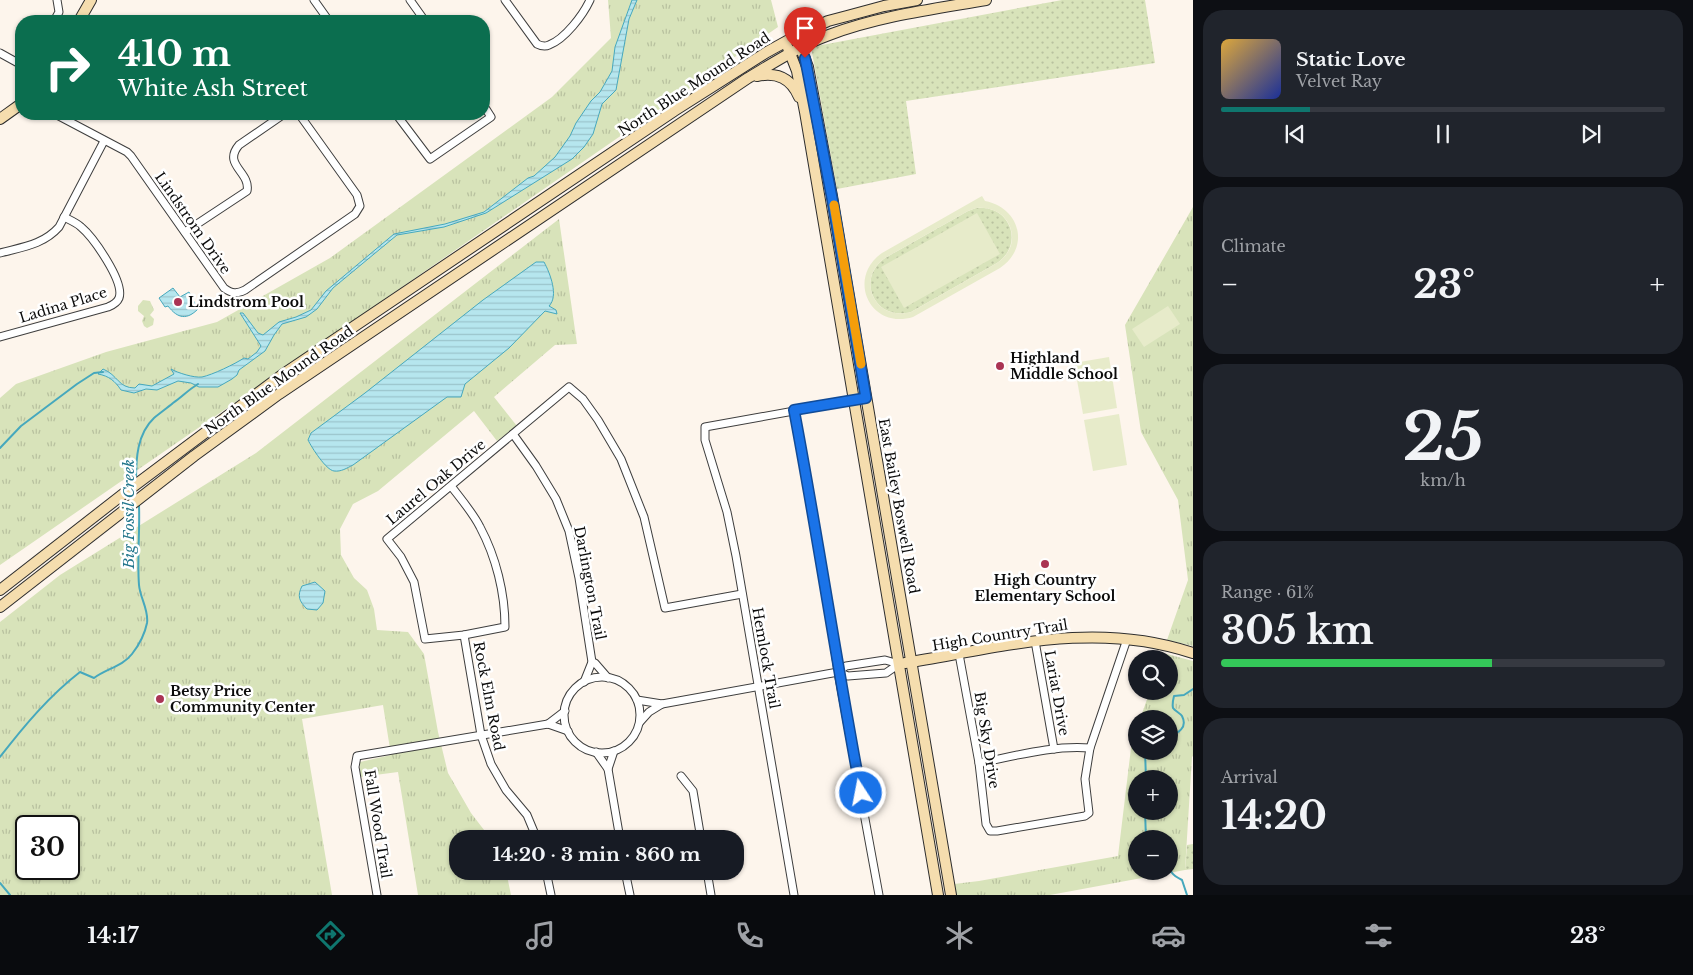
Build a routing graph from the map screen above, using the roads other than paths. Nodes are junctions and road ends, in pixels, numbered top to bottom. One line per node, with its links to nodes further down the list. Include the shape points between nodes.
1 (57, 0): 9 (street)
2 (91, 0): 10 (main road)
3 (314, 0): 11 (street)
4 (410, 0): 12 (street)
5 (505, 0): 6 (street, via 537,44 543,46 549,46 574,26)
6 (590, 0)
7 (917, 0): 13 (main road, North Blue Mound Road, via 828,21)
8 (986, 0): 15 (main road, North Blue Mound Road, via 891,17 830,34)
9 (57, 15)
10 (82, 15)
11 (325, 15)
12 (421, 15)
13 (796, 36): 14 (main road, North Blue Mound Road); 15 (main road, East Bailey Boswell Road)
14 (786, 42): 17 (main road, East Bailey Boswell Road); 29 (main road, North Blue Mound Road)
15 (801, 47): 17 (main road, North Blue Mound Road); 35 (main road, East Bailey Boswell Road, via 808,67)
16 (0, 53): 18 (street)
17 (790, 53): 19 (main road, North Blue Mound Road); 21 (main road, East Bailey Boswell Road)
18 (15, 61)
19 (748, 78): 21 (main road, North Blue Mound Road, via 768,74 785,79 796,90); 30 (main road, North Blue Mound Road)
20 (15, 108): 22 (main road)
21 (805, 112): 34 (main road, East Bailey Boswell Road)
22 (0, 119)
23 (66, 120): 28 (street, Lindstrom Drive)
24 (275, 120): 32 (street, via 234,150 234,162 246,180 246,191)
25 (303, 120): 32 (street, Lindstrom Drive, via 357,195 360,206 355,214 240,293 224,288)
26 (401, 120): 27 (street, via 430,159)
27 (487, 120)
28 (104, 140): 31 (street); 32 (street, Lindstrom Drive, via 131,156)
29 (576, 176): 30 (main road); 48 (main road, North Blue Mound Road, via 282,375)
30 (584, 190): 50 (main road, North Blue Mound Road, via 279,394)
31 (64, 218): 33 (street, via 48,238); 37 (street, Ladina Place, via 80,226 110,265 119,285 119,299 108,307)
32 (185, 232)
33 (0, 253)
34 (832, 270): 35 (main road, via 839,272 845,300); 36 (main road, East Bailey Boswell Road)
35 (853, 316): 38 (main road, East Bailey Boswell Road)
36 (840, 320): 38 (main road, via 846,328 851,355); 40 (main road, East Bailey Boswell Road)
37 (0, 337)
38 (860, 359): 39 (main road, East Bailey Boswell Road)
39 (866, 398): 40 (street); 44 (main road, East Bailey Boswell Road)
40 (854, 400): 41 (street); 45 (main road, East Bailey Boswell Road)
41 (794, 410): 49 (street, Hemlock Trail, via 705,427 705,440 727,512); 59 (street)
42 (513, 434): 43 (street, Laurel Oak Drive); 49 (street, Laurel Oak Drive, via 569,387 583,399 621,459 644,517 665,608); 56 (street, Darlington Trail, via 556,499 569,531)
43 (451, 486): 51 (street, via 479,525 494,557 505,622 505,627); 51 (street, Laurel Oak Drive, via 387,539 414,582 425,638)
44 (884, 504): 45 (main road); 46 (main road, East Bailey Boswell Road)
45 (873, 506): 47 (main road, East Bailey Boswell Road)
46 (891, 543): 47 (main road); 57 (main road, East Bailey Boswell Road)
47 (879, 545): 58 (main road, East Bailey Boswell Road)
48 (0, 590)
49 (742, 594): 62 (street, Hemlock Trail)
50 (0, 607)
51 (464, 635): 69 (street, Rock Elm Road)
52 (1127, 639): 53 (main road, High Country Trail, via 1085,637); 55 (main road, High Country Trail); 70 (street)
53 (1035, 641): 54 (main road, High Country Trail); 71 (street, Lariat Drive)
54 (959, 654): 57 (main road, High Country Trail); 74 (street, Big Sky Drive)
55 (1193, 654)
56 (592, 662): 60 (street, Darlington Trail); 61 (street, Darlington Trail)
57 (912, 662): 58 (main road, High Country Trail); 90 (main road, East Bailey Boswell Road)
58 (899, 664): 59 (street, via 885,660 846,666); 59 (street, via 886,673 848,676); 89 (main road, East Bailey Boswell Road)
59 (838, 672): 62 (street); 88 (street)
60 (608, 678): 61 (street); 63 (street, via 625,685)
61 (584, 682): 65 (street, via 568,699)
62 (757, 686): 64 (street); 87 (street, Hemlock Trail)
63 (637, 700): 64 (street); 66 (street)
64 (662, 704): 66 (street)
65 (565, 711): 67 (street); 68 (street)
66 (640, 722): 72 (street, via 631,740)
67 (548, 724): 68 (street); 69 (street)
68 (568, 731): 73 (street, via 579,745)
69 (481, 735): 77 (street, Rock Elm Road, via 491,764 506,790 527,815); 83 (street, Fall Wood Trail, via 357,756 355,767)
70 (1090, 748): 71 (street); 74 (street, Big Sky Drive, via 1085,779 1088,814 1007,830 990,831 986,824)
71 (1054, 749): 74 (street)
72 (614, 751): 73 (street); 75 (street)
73 (596, 752): 75 (street)
74 (979, 763)
75 (608, 769): 78 (street)
76 (681, 776): 79 (street, via 693,791)
77 (533, 830)
78 (618, 830)
79 (700, 830)
80 (548, 880): 84 (street)
81 (628, 880): 85 (street)
82 (708, 880): 86 (street)
83 (377, 895)
84 (551, 895)
85 (630, 895)
86 (711, 895)
87 (794, 895)
88 (879, 895)
89 (938, 895)
90 (951, 895)

